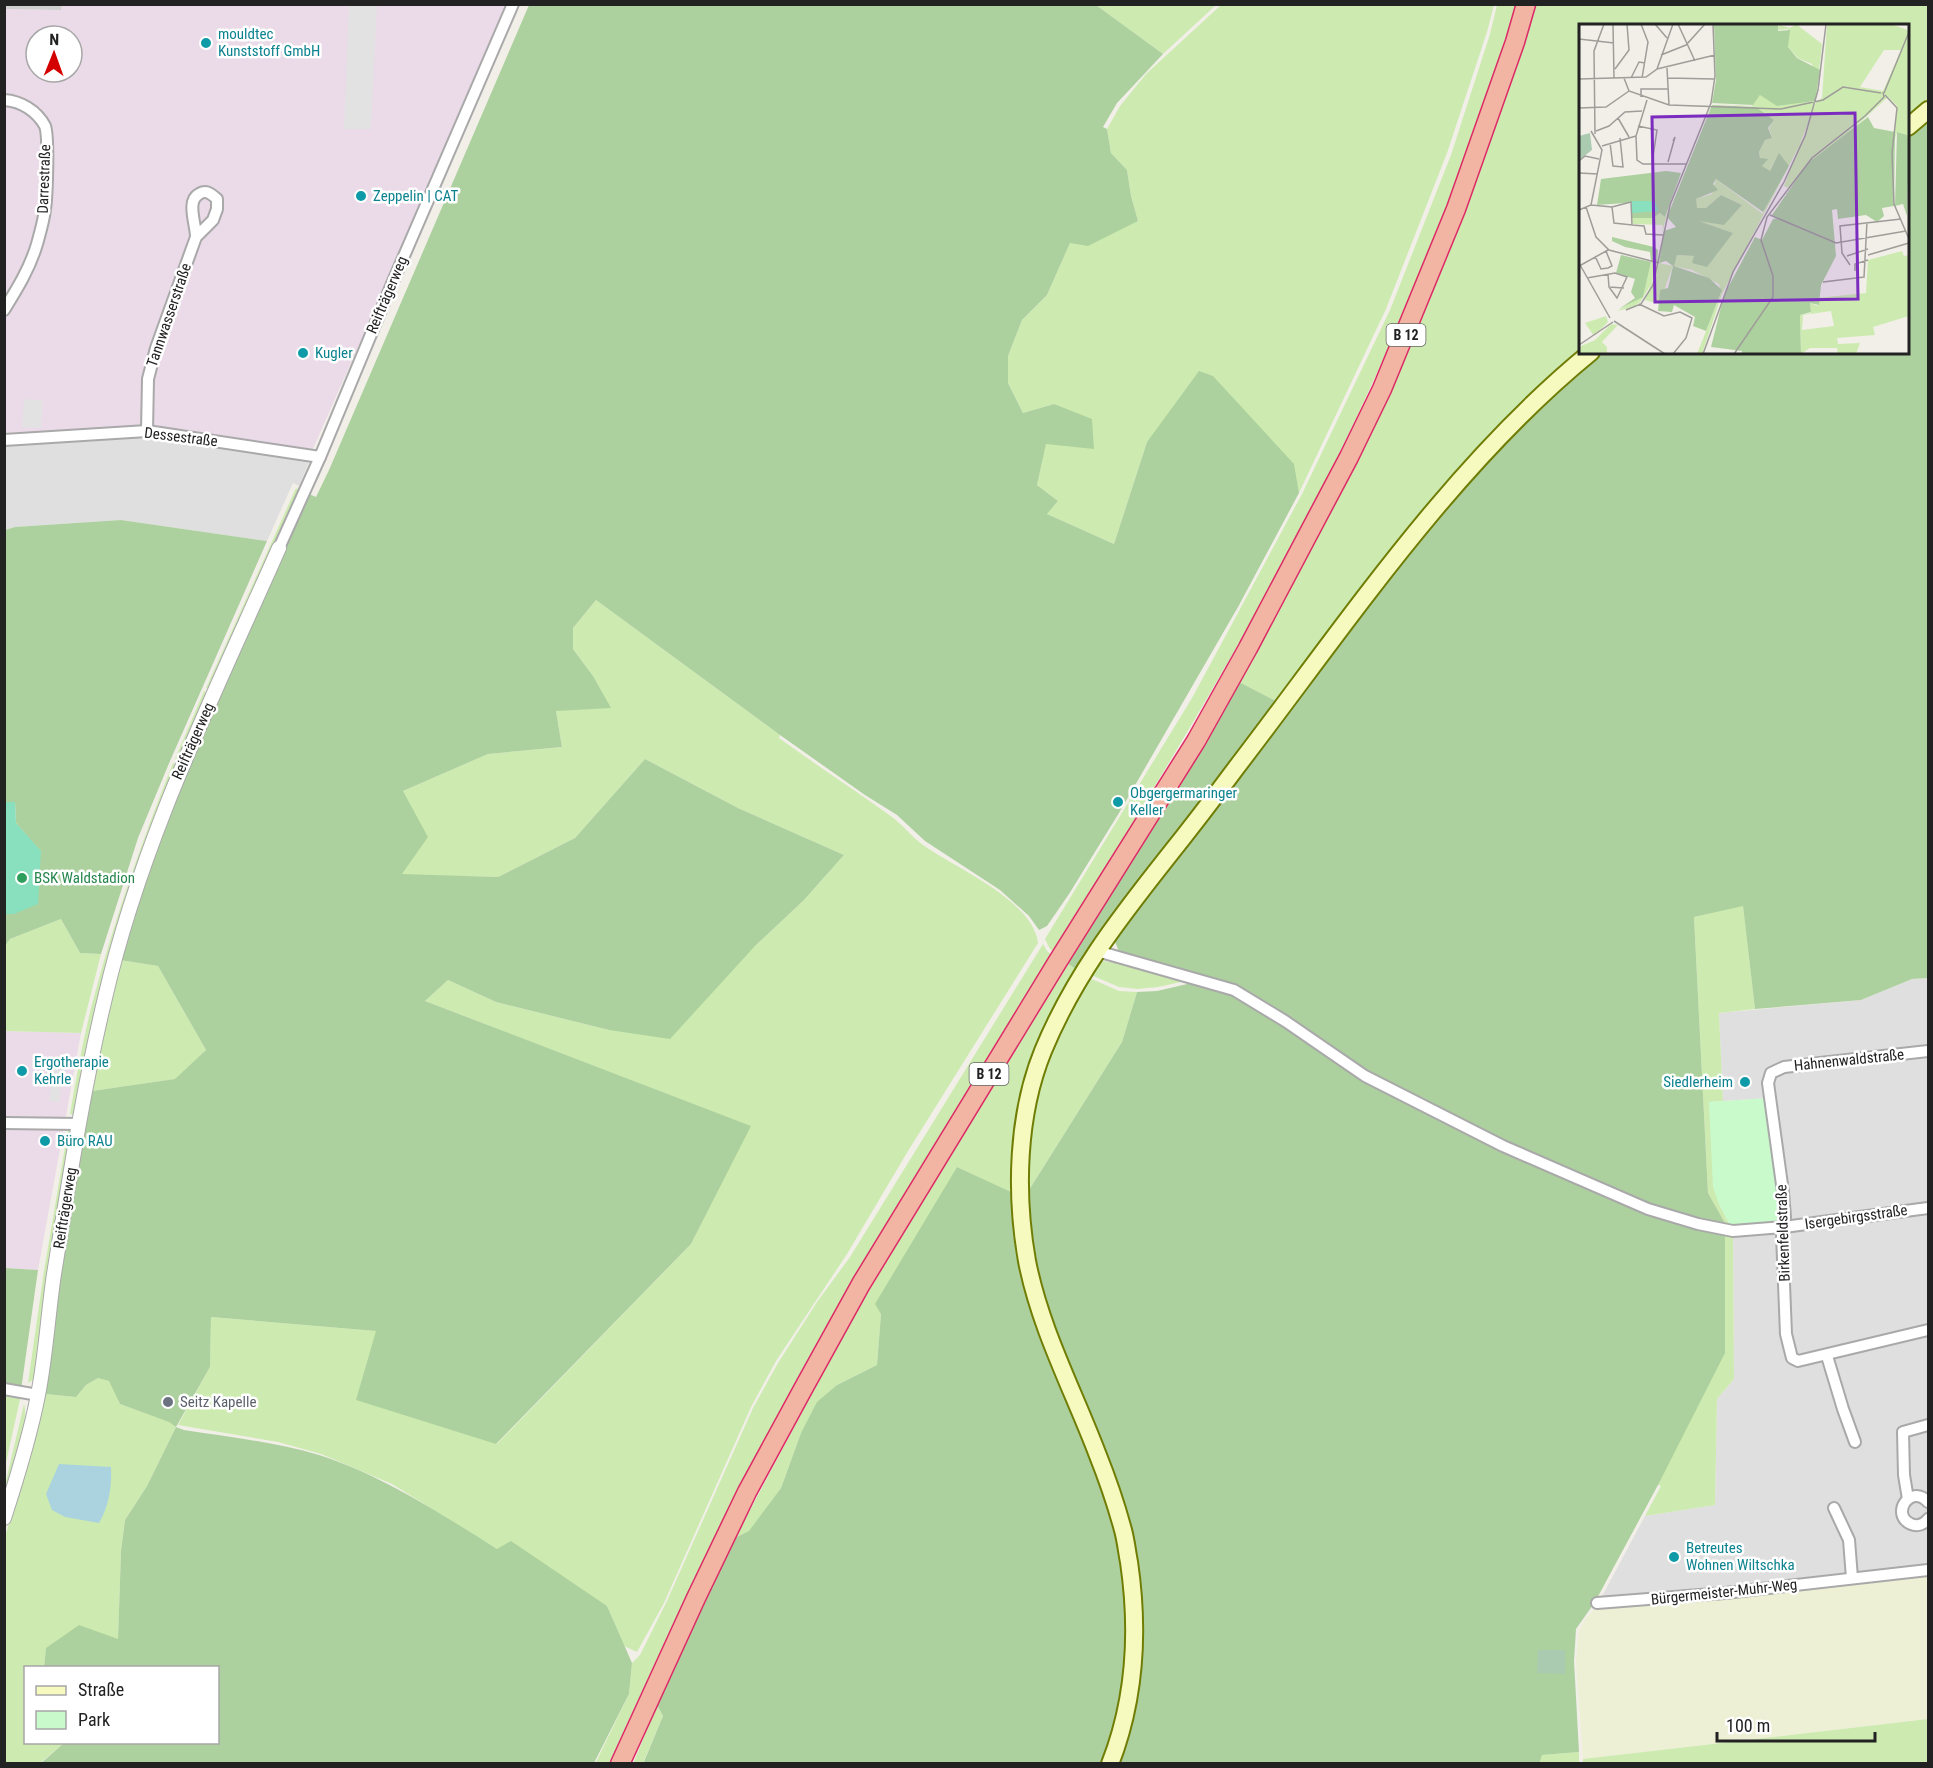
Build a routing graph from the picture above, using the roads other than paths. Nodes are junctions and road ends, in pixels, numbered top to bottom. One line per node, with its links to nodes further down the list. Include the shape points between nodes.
1 (513, 4): 11 (street, Reifträgerweg)
2 (1526, 4): 35 (highway, B 12, via 1456,209 1382,389 1349,458 1196,741 861,1284 747,1492)
3 (4, 100): 7 (street, Darrestraße, via 14,100 32,110 46,128 47,158 45,208 37,246 26,274)
4 (1929, 110): 5 (main road)
5 (1909, 126)
6 (196, 237): 9 (street, Tannwasserstraße, via 153,358 148,379)
7 (4, 310)
8 (1589, 354): 13 (main road, via 1516,420 1419,529)
9 (147, 431): 10 (street, Dessestraße); 11 (street, Dessestraße)
10 (4, 440)
11 (320, 457): 12 (street, Reifträgerweg)
12 (279, 548): 18 (street, Reifträgerweg, via 152,841 105,997)
13 (1097, 951): 20 (street, Isergebirgsstraße, via 1234,990 1365,1076 1503,1146 1648,1209 1733,1231); 36 (main road, via 1064,1003 1041,1056 1022,1145 1020,1197 1028,1261 1041,1312 1125,1533 1135,1645 1119,1740)
14 (1928, 1051): 15 (street); 16 (street, Hahnenwaldstraße, via 1784,1067)
15 (1929, 1058)
16 (1772, 1073): 20 (street, Birkenfeldstraße, via 1768,1083)
17 (4, 1123): 18 (street)
18 (79, 1124): 24 (street, Reifträgerweg)
19 (1929, 1208): 20 (street, Isergebirgsstraße)
20 (1784, 1227): 22 (street, Birkenfeldstraße, via 1786,1334 1792,1358 1798,1361)
21 (1929, 1330): 22 (street)
22 (1827, 1356): 26 (street)
23 (4, 1389): 24 (street)
24 (38, 1395): 30 (street, Reifträgerweg)
25 (1929, 1425): 27 (street, via 1903,1432)
26 (1855, 1442)
27 (1908, 1499): 28 (street, via 1921,1497); 31 (street, via 1902,1512 1906,1521 1915,1525)
28 (1929, 1502)
29 (1834, 1508): 33 (street, via 1849,1540)
30 (4, 1518)
31 (1929, 1519)
32 (1929, 1570): 33 (street, Bürgermeister-Muhr-Weg)
33 (1852, 1578): 34 (street, Bürgermeister-Muhr-Weg)
34 (1597, 1603)
35 (620, 1764)
36 (1110, 1764)

